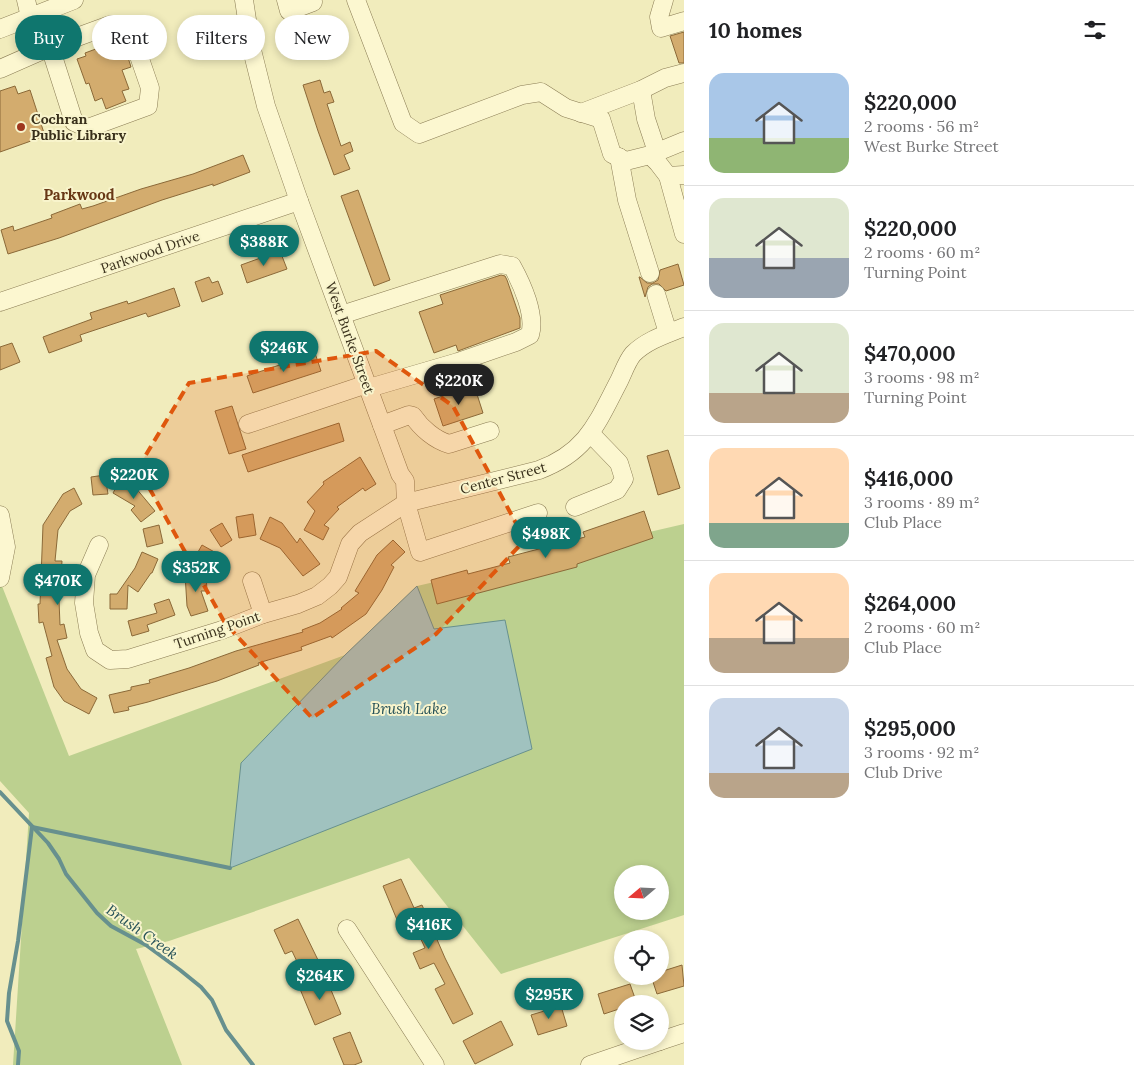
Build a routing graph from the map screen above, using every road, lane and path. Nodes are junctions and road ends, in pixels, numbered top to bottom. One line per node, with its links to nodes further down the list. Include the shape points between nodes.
1 (74, 0): 7 (street)
2 (244, 0): 20 (street, West Burke Street, via 266,106)
3 (286, 0): 6 (street, via 289,11)
4 (356, 0): 15 (street, via 403,123 419,134 522,95 541,92 566,108)
5 (664, 0): 8 (street, via 659,17 661,28)
6 (312, 2)
7 (30, 10): 9 (street)
8 (684, 20)
9 (0, 30)
10 (50, 47): 10 (street, via 110,26 130,30 150,88 148,106 88,128 74,122)
11 (20, 60): 12 (street)
12 (0, 69)
13 (684, 73): 14 (street)
14 (641, 90): 15 (street); 17 (street)
15 (581, 113): 18 (street, via 601,119 612,154)
16 (684, 141): 17 (street)
17 (654, 154): 18 (street, via 626,161); 19 (street, via 658,163)
18 (619, 157): 22 (street, via 627,200)
19 (676, 175): 21 (street)
20 (299, 201): 24 (street, Parkwood Drive); 25 (street, West Burke Street)
21 (684, 234)
22 (650, 273)
23 (656, 294): 26 (street)
24 (0, 302)
25 (342, 315): 27 (street, West Burke Street); 27 (street, via 500,264 512,266 520,281 532,318 530,335 458,362)
26 (676, 330): 31 (street, Center Street, via 656,338 633,354)
27 (368, 386): 28 (street); 29 (street, West Burke Street)
28 (248, 424)
29 (382, 425): 30 (street, via 414,416 436,438 449,444); 32 (street, West Burke Street, via 405,481)
30 (490, 431)
31 (591, 434): 32 (street, Center Street, via 566,458 540,470); 33 (street, via 619,463 624,479 617,490)
32 (406, 503): 34 (street, West Burke Street, via 420,552); 39 (street, Turning Point, via 360,533 350,544 338,577 330,586 298,604)
33 (575, 507)
34 (538, 514)
35 (0, 515): 37 (street, via 6,547)
36 (99, 545): 39 (street, Turning Point, via 86,575 84,603 95,650 110,660 128,659)
37 (0, 578)
38 (252, 581): 39 (street)
39 (263, 614)
40 (347, 929): 44 (street)
41 (684, 1033): 42 (street)
42 (669, 1038)
43 (634, 1050): 45 (street)
44 (435, 1065)
45 (590, 1065)

